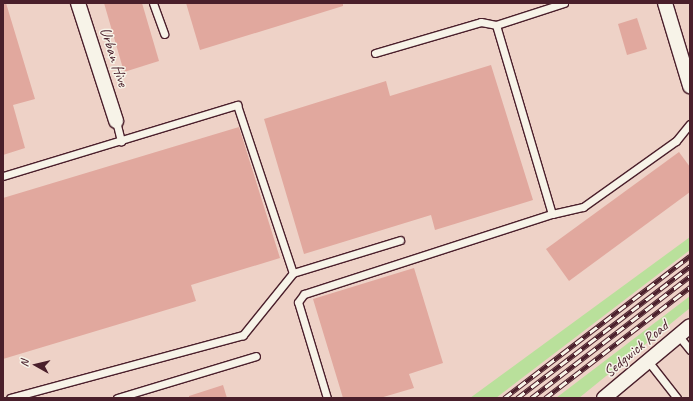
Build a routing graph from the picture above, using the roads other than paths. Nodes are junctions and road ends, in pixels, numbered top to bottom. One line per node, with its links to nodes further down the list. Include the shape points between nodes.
1 (78, 3): 9 (street, Urban Hive)
2 (153, 3): 6 (lane)
3 (564, 3): 5 (lane)
4 (665, 3): 8 (street)
5 (496, 25): 7 (lane, via 481,22); 13 (lane)
6 (164, 34)
7 (375, 53)
8 (690, 86)
9 (116, 121): 11 (lane)
10 (690, 124): 13 (lane, via 676,141 583,207)
11 (121, 141): 12 (lane); 15 (lane, via 237,105)
12 (3, 176)
13 (552, 214): 23 (lane, via 304,294 298,302)
14 (400, 240): 15 (lane)
15 (293, 273): 21 (lane, via 243,335)
16 (690, 326): 17 (street, Sedgwick Road)
17 (678, 335): 18 (lane); 20 (street, Sedgwick Road)
18 (690, 350)
19 (256, 356): 22 (lane)
20 (648, 361): 24 (street, Sedgwick Road); 25 (lane)
21 (10, 398)
22 (117, 398)
23 (327, 398)
24 (604, 398)
25 (677, 398)

